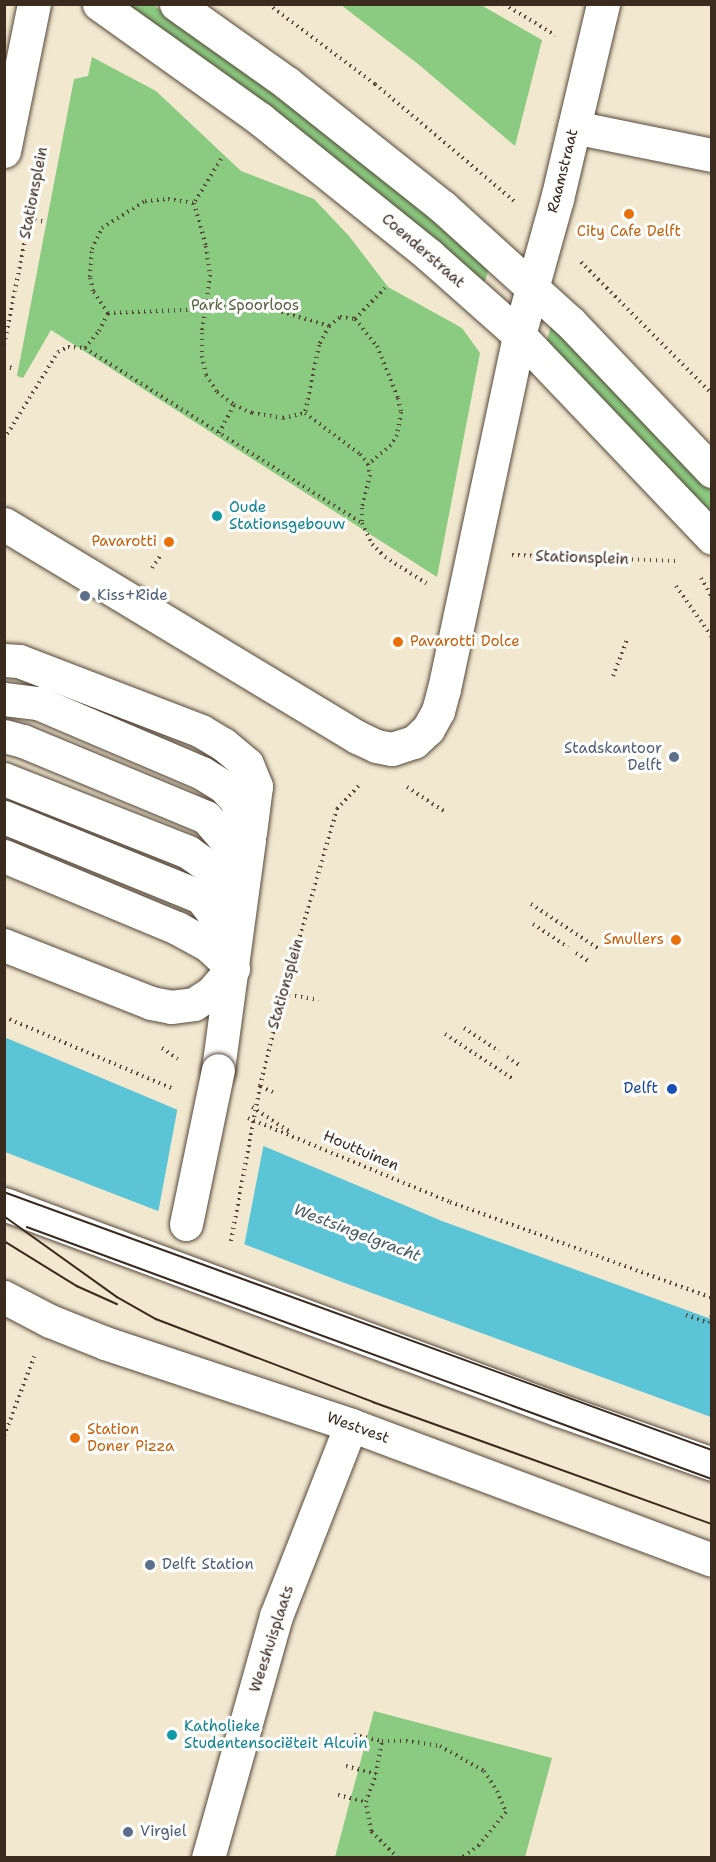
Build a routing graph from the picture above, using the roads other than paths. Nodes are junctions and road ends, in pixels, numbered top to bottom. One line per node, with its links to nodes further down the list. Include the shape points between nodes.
1 (34, 4): 6 (street)
2 (99, 4): 9 (street, Coenderstraat, via 334,176)
3 (176, 4): 8 (street, via 357,136)
4 (603, 4): 5 (street, Raamstraat)
5 (574, 127): 7 (street); 8 (street, Raamstraat)
6 (4, 151)
7 (711, 155)
8 (533, 288): 9 (street, Raamstraat); 10 (street)
9 (519, 335): 11 (street, via 438,711 428,729 414,742 392,749 357,737); 12 (street, Coenderstraat)
10 (711, 471)
11 (4, 524)
12 (711, 538)
13 (4, 660): 18 (street, via 19,661 190,727 223,744 247,764 256,786)
14 (4, 699): 18 (street, via 38,704 202,773 236,800)
15 (4, 736): 20 (street, via 206,817 236,852)
16 (4, 779): 21 (street, via 188,852 225,878)
17 (4, 817): 23 (street, via 201,897 225,928)
18 (249, 840): 20 (street)
19 (4, 856): 23 (street, via 177,928 208,946)
20 (242, 876): 21 (street)
21 (237, 914): 23 (street)
22 (4, 945): 23 (street, via 151,1003 171,1007 202,999)
23 (233, 968): 25 (street, bridge, via 218,1070)
24 (4, 1204): 25 (street)
25 (177, 1270): 28 (street)
26 (4, 1297): 27 (street, Westvest, via 105,1343)
27 (351, 1425): 29 (street, Westvest); 30 (street, Weeshuisplaats, via 276,1616)
28 (711, 1464)
29 (711, 1560)
30 (208, 1857)

